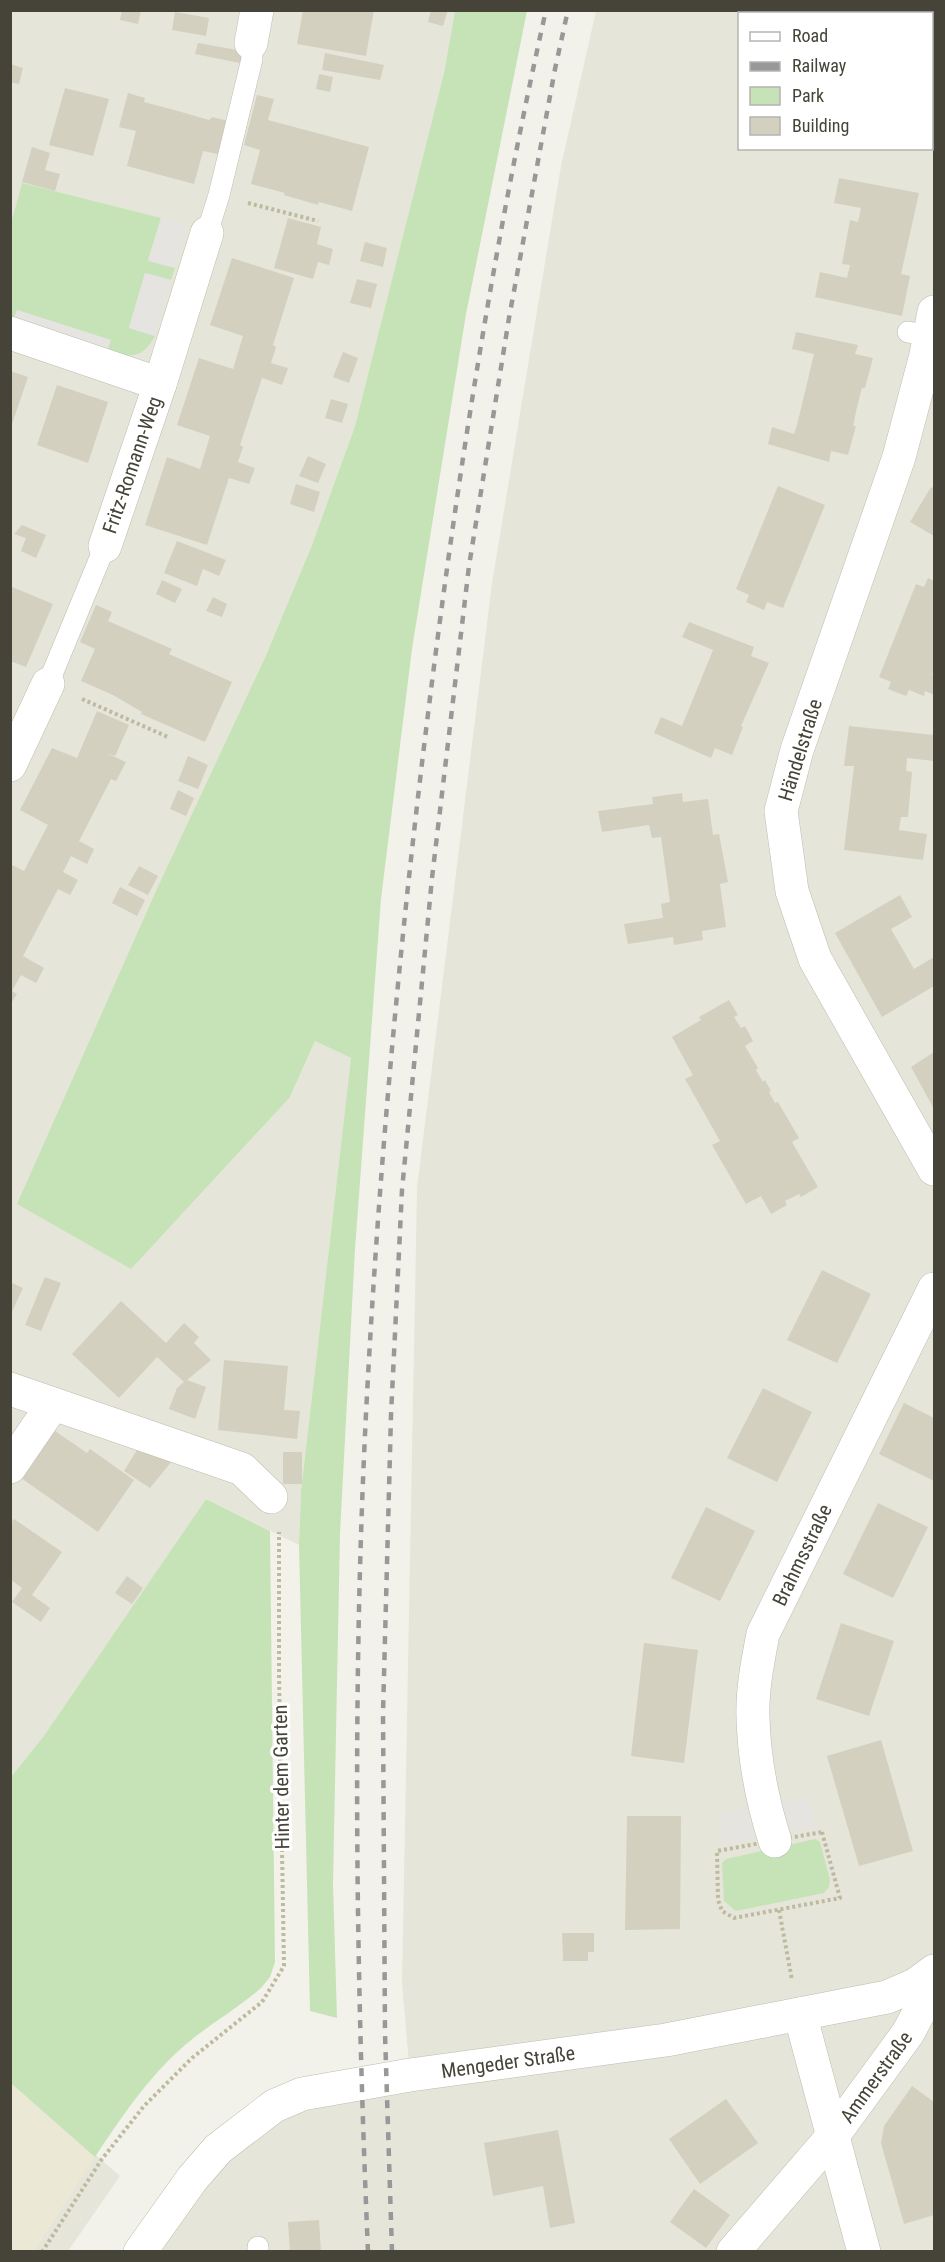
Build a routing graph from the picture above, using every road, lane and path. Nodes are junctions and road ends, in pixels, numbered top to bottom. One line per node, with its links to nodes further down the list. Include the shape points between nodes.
1 (257, 10): 2 (street)
2 (251, 43): 3 (lane, via 252,59)
3 (219, 195): 4 (path); 5 (lane)
4 (318, 221)
5 (207, 233): 8 (street, Fritz-Romann-Weg)
6 (10, 333): 8 (street, Fritz-Romann-Weg)
7 (927, 338): 13 (street, Händelstraße, via 899,458 797,750 781,811 792,891 815,959)
8 (160, 384): 9 (street, Fritz-Romann-Weg)
9 (105, 546): 10 (lane)
10 (48, 684): 11 (path); 12 (street)
11 (168, 737)
12 (10, 765)
13 (934, 1169)
14 (934, 1288): 19 (street, Brahmsstraße, via 763,1634 752,1715 757,1768)
15 (10, 1389): 16 (street)
16 (52, 1404): 17 (street); 18 (street, via 242,1469)
17 (10, 1467)
18 (271, 1497): 26 (path, Hinter dem Garten, via 280,1533 284,1966 262,2002 192,2058 144,2106 102,2159)
19 (775, 1841)
20 (779, 1910): 21 (path)
21 (789, 1968)
22 (934, 1971): 24 (street, Mengeder Straße, via 915,1985 887,1997)
23 (934, 1984): 25 (street, Ammerstraße, via 909,2033)
24 (800, 2014): 25 (street, Ammerstraße); 27 (street, Mengeder Straße, via 666,2040 302,2094 274,2106 218,2149)
25 (832, 2137): 28 (street); 29 (street, Ammerstraße)
26 (42, 2252)
27 (140, 2252)
28 (733, 2252)
29 (864, 2252)

